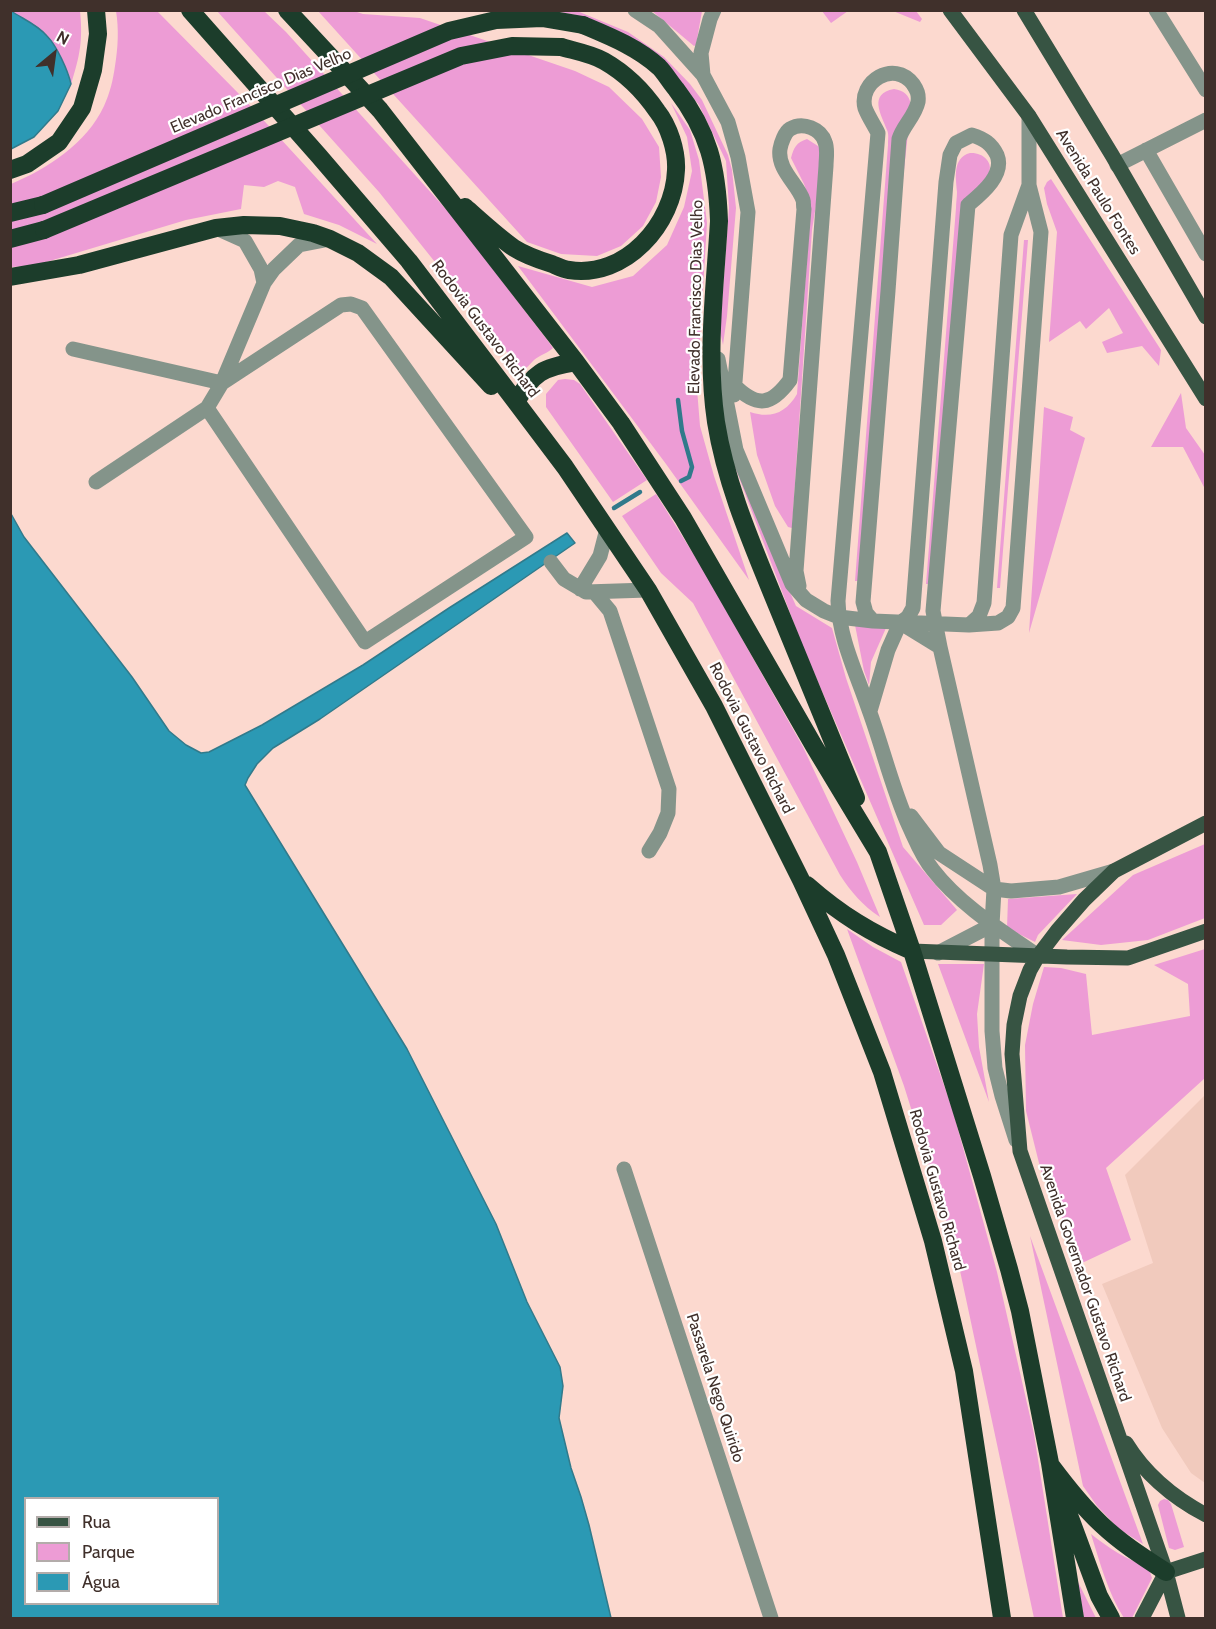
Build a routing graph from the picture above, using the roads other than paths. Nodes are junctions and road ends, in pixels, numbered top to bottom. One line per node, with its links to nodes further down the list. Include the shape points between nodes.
1 (96, 10): 15 (highway, via 97,43 82,108 59,142 27,164)
2 (190, 10): 32 (highway, Rodovia Gustavo Richard, via 409,261)
3 (287, 10): 17 (highway, via 380,110)
4 (635, 10): 9 (street, via 658,26)
5 (714, 10): 9 (street, via 701,53)
6 (950, 10): 11 (main road, Avenida Paulo Fontes)
7 (1023, 10): 14 (main road, Avenida Paulo Fontes)
8 (1156, 10): 10 (street)
9 (703, 75): 30 (street, via 728,122 747,200)
10 (1206, 90)
11 (1029, 116): 16 (street); 31 (main road, Avenida Paulo Fontes)
12 (1206, 120): 13 (street)
13 (1146, 150): 14 (street); 22 (street)
14 (1117, 165): 25 (main road, Avenida Paulo Fontes)
15 (10, 170)
16 (1029, 185): 46 (street, via 1011,235 984,603 979,616); 46 (street, via 1041,232 1013,608 998,623)
17 (439, 186): 20 (highway, Elevado Francisco Dias Velho, bridge, via 516,249 566,270 597,270 612,266 636,250 664,215 673,189 676,157 659,112 636,85 603,61 561,47 512,46 461,56 44,230); 28 (highway)
18 (10, 213): 26 (highway, Elevado Francisco Dias Velho, bridge, via 43,205 449,32 496,20 542,18 583,25 624,43 659,67 702,128 712,156 719,214)
19 (216, 228): 21 (highway, via 280,226); 23 (highway, via 79,264); 24 (street, via 245,241 261,269)
20 (10, 239)
21 (330, 239): 24 (street, via 299,245); 35 (highway, via 391,277)
22 (1206, 254)
23 (10, 277)
24 (264, 284): 29 (street)
25 (1206, 317)
26 (712, 327): 34 (street); 52 (highway, Elevado Francisco Dias Velho, via 717,422 733,492)
27 (73, 350): 29 (street)
28 (576, 363): 32 (highway, via 557,365 540,373); 52 (highway, via 683,518)
29 (222, 383): 33 (street); 33 (street, via 341,305 362,308 526,537 365,642)
30 (734, 385): 34 (street); 41 (street, via 757,401 769,400 780,394 790,380 804,209 779,150 789,129 808,127 817,130 826,143 826,166 796,571)
31 (1206, 399)
32 (516, 402): 35 (highway, Rodovia Gustavo Richard)
33 (207, 408): 36 (street)
34 (736, 450): 41 (street, via 792,584)
35 (565, 467): 37 (highway, Rodovia Gustavo Richard)
36 (96, 482)
37 (607, 529): 39 (highway, Rodovia Gustavo Richard); 40 (street)
38 (551, 562): 40 (street, via 564,579)
39 (648, 590): 40 (street); 56 (highway, Rodovia Gustavo Richard, via 714,706)
40 (587, 591): 51 (street, via 610,611 669,789 668,813)
41 (806, 600): 42 (street)
42 (831, 614): 44 (street); 44 (street, via 838,601 878,133 864,106 871,83 886,73 897,73 918,92 918,102 898,139 863,602); 48 (street)
43 (939, 620): 45 (street); 45 (street, via 968,205 988,186 999,161 993,147 972,135 956,143 946,182 913,608); 46 (street); 47 (street)
44 (873, 621): 45 (street)
45 (900, 623): 47 (street); 48 (street)
46 (969, 625)
47 (940, 647): 53 (street)
48 (870, 711): 49 (street)
49 (898, 800): 55 (street, via 939,853); 58 (street, via 933,870)
50 (1206, 823): 54 (main road, Avenida Governador Gustavo Richard)
51 (649, 850)
52 (878, 852): 60 (highway)
53 (990, 865): 55 (street); 57 (street)
54 (1114, 871): 57 (street, via 1059,887); 63 (main road, Avenida Governador Gustavo Richard, via 1084,900)
55 (973, 876): 57 (street)
56 (801, 880): 60 (highway, via 853,921); 72 (highway, Rodovia Gustavo Richard, via 836,955 882,1072 933,1241 964,1371)
57 (994, 889): 58 (street)
58 (992, 925): 61 (street); 62 (street); 63 (street)
59 (1206, 931): 63 (main road, via 1128,958)
60 (912, 951): 61 (main road); 67 (highway, via 1009,1269)
61 (938, 953): 62 (main road)
62 (992, 954): 63 (main road); 64 (street, via 995,1068)
63 (1038, 956): 64 (main road, Avenida Governador Gustavo Richard, via 1020,996 1014,1025 1012,1054)
64 (1020, 1151): 66 (main road, Avenida Governador Gustavo Richard)
65 (624, 1169): 71 (street, Passarela Nego Quirido)
66 (1116, 1425): 68 (main road, via 1147,1471 1168,1491); 70 (main road, Avenida Governador Gustavo Richard)
67 (1050, 1463): 70 (highway, via 1102,1525); 73 (highway); 74 (highway, via 1099,1596)
68 (1206, 1515)
69 (1206, 1559): 70 (main road)
70 (1166, 1572): 75 (main road); 76 (main road, Avenida Governador Gustavo Richard)
71 (771, 1618)
72 (1002, 1618)
73 (1075, 1618)
74 (1111, 1618)
75 (1142, 1618)
76 (1178, 1618)

